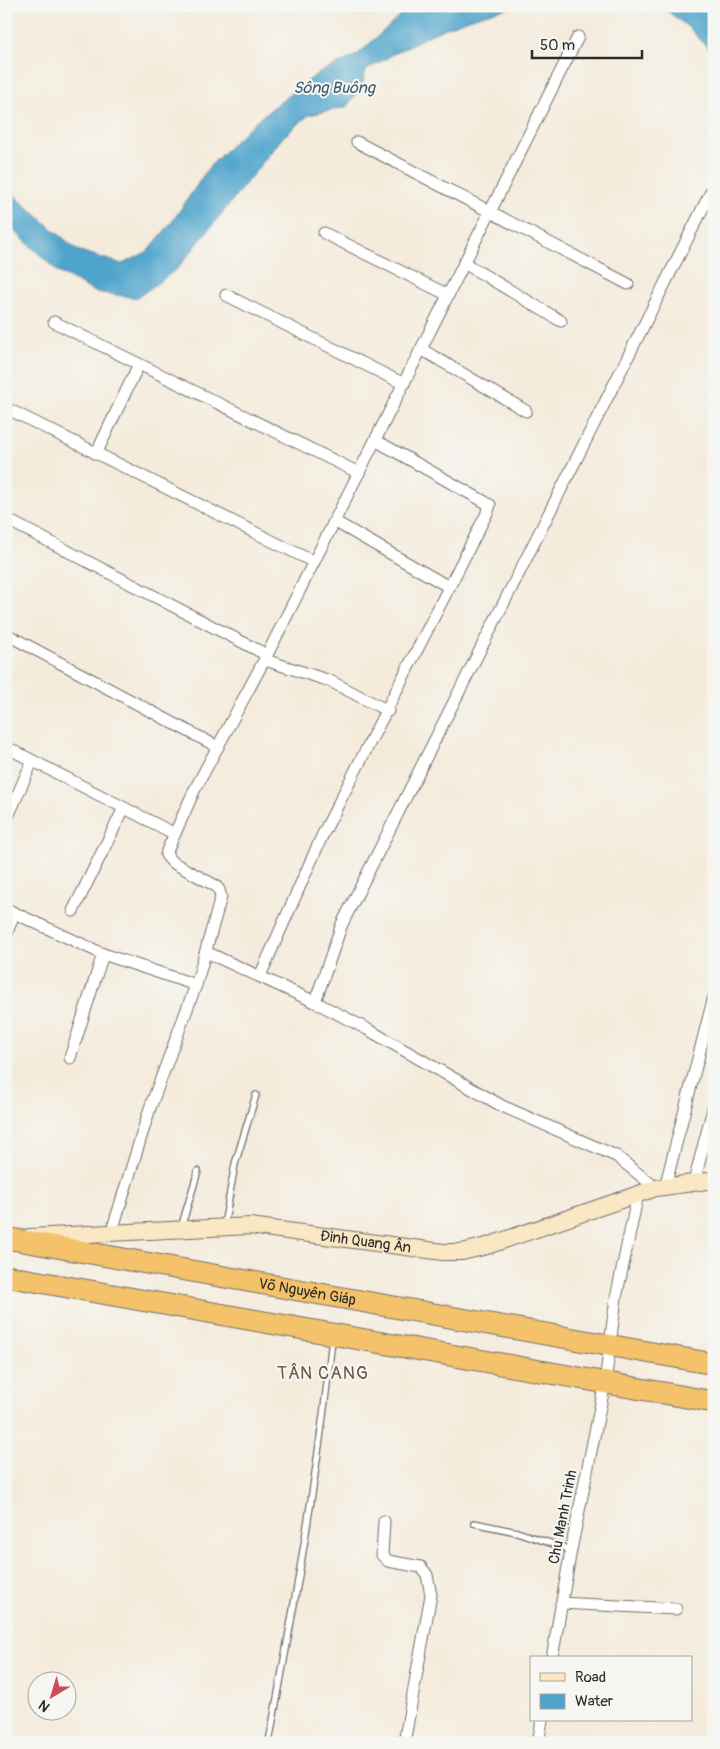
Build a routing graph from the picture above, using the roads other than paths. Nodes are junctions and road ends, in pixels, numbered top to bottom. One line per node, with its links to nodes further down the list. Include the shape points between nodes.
1 (578, 37): 4 (street)
2 (357, 142): 4 (street)
3 (714, 186): 41 (street, via 342,924)
4 (490, 212): 6 (street); 7 (street)
5 (324, 233): 9 (street)
6 (464, 263): 9 (street); 10 (street)
7 (628, 284)
8 (226, 295): 14 (street)
9 (448, 295): 12 (street)
10 (561, 321)
11 (54, 322): 13 (street)
12 (421, 350): 14 (street); 16 (street)
13 (139, 364): 18 (street); 19 (street)
14 (404, 384): 17 (street)
15 (6, 408): 18 (street)
16 (526, 411)
17 (375, 440): 19 (street); 23 (street, via 490,505)
18 (96, 454): 22 (street)
19 (359, 473): 21 (street)
20 (6, 519): 25 (street)
21 (334, 521): 22 (street); 23 (street)
22 (314, 562): 25 (street)
23 (449, 587): 26 (street)
24 (6, 634): 28 (street)
25 (266, 657): 26 (street, via 330,681); 28 (street)
26 (388, 711): 38 (street, via 322,836)
27 (6, 747): 29 (street)
28 (218, 747): 32 (street)
29 (32, 762): 30 (street); 31 (street)
30 (124, 808): 32 (street); 33 (street)
31 (6, 822)
32 (175, 834): 36 (street, via 166,855 168,859 216,886 221,894)
33 (74, 910)
34 (10, 911): 35 (street); 37 (street)
35 (6, 936)
36 (206, 952): 38 (street); 39 (street)
37 (103, 954): 39 (street); 42 (street)
38 (260, 976): 41 (street)
39 (196, 985): 52 (street, via 150,1108)
40 (714, 996): 48 (street)
41 (314, 1002): 48 (street, via 367,1028 502,1106 616,1156)
42 (70, 1058)
43 (256, 1095): 50 (lane, via 235,1164)
44 (714, 1105): 47 (street)
45 (198, 1171): 51 (lane)
46 (714, 1180): 47 (street, Đinh Quang Ân)
47 (694, 1182): 48 (street, Đinh Quang Ân)
48 (661, 1187): 49 (street, Đinh Quang Ân)
49 (638, 1194): 50 (street, Đinh Quang Ân, via 462,1252 282,1229); 56 (street, Chu Mạnh Trinh)
50 (224, 1226): 51 (street, Đinh Quang Ân)
51 (181, 1228): 52 (street, Đinh Quang Ân)
52 (112, 1231): 53 (street, Đinh Quang Ân)
53 (6, 1236): 56 (highway, Võ Nguyên Giáp)
54 (6, 1276): 55 (highway)
55 (333, 1334): 58 (highway); 67 (lane, via 323,1426)
56 (609, 1346): 57 (highway, Võ Nguyên Giáp); 58 (street, Chu Mạnh Trinh)
57 (714, 1364)
58 (606, 1383): 59 (highway); 62 (street, Chu Mạnh Trinh)
59 (714, 1402)
60 (384, 1522): 68 (street, via 382,1554 388,1561 421,1567 431,1595)
61 (474, 1523): 62 (lane, via 517,1532)
62 (571, 1550): 63 (street, Chu Mạnh Trinh)
63 (561, 1603): 64 (street); 65 (street, Chu Mạnh Trinh)
64 (676, 1609)
65 (552, 1656)
66 (542, 1722): 69 (street)
67 (270, 1742)
68 (404, 1743)
69 (538, 1743)

